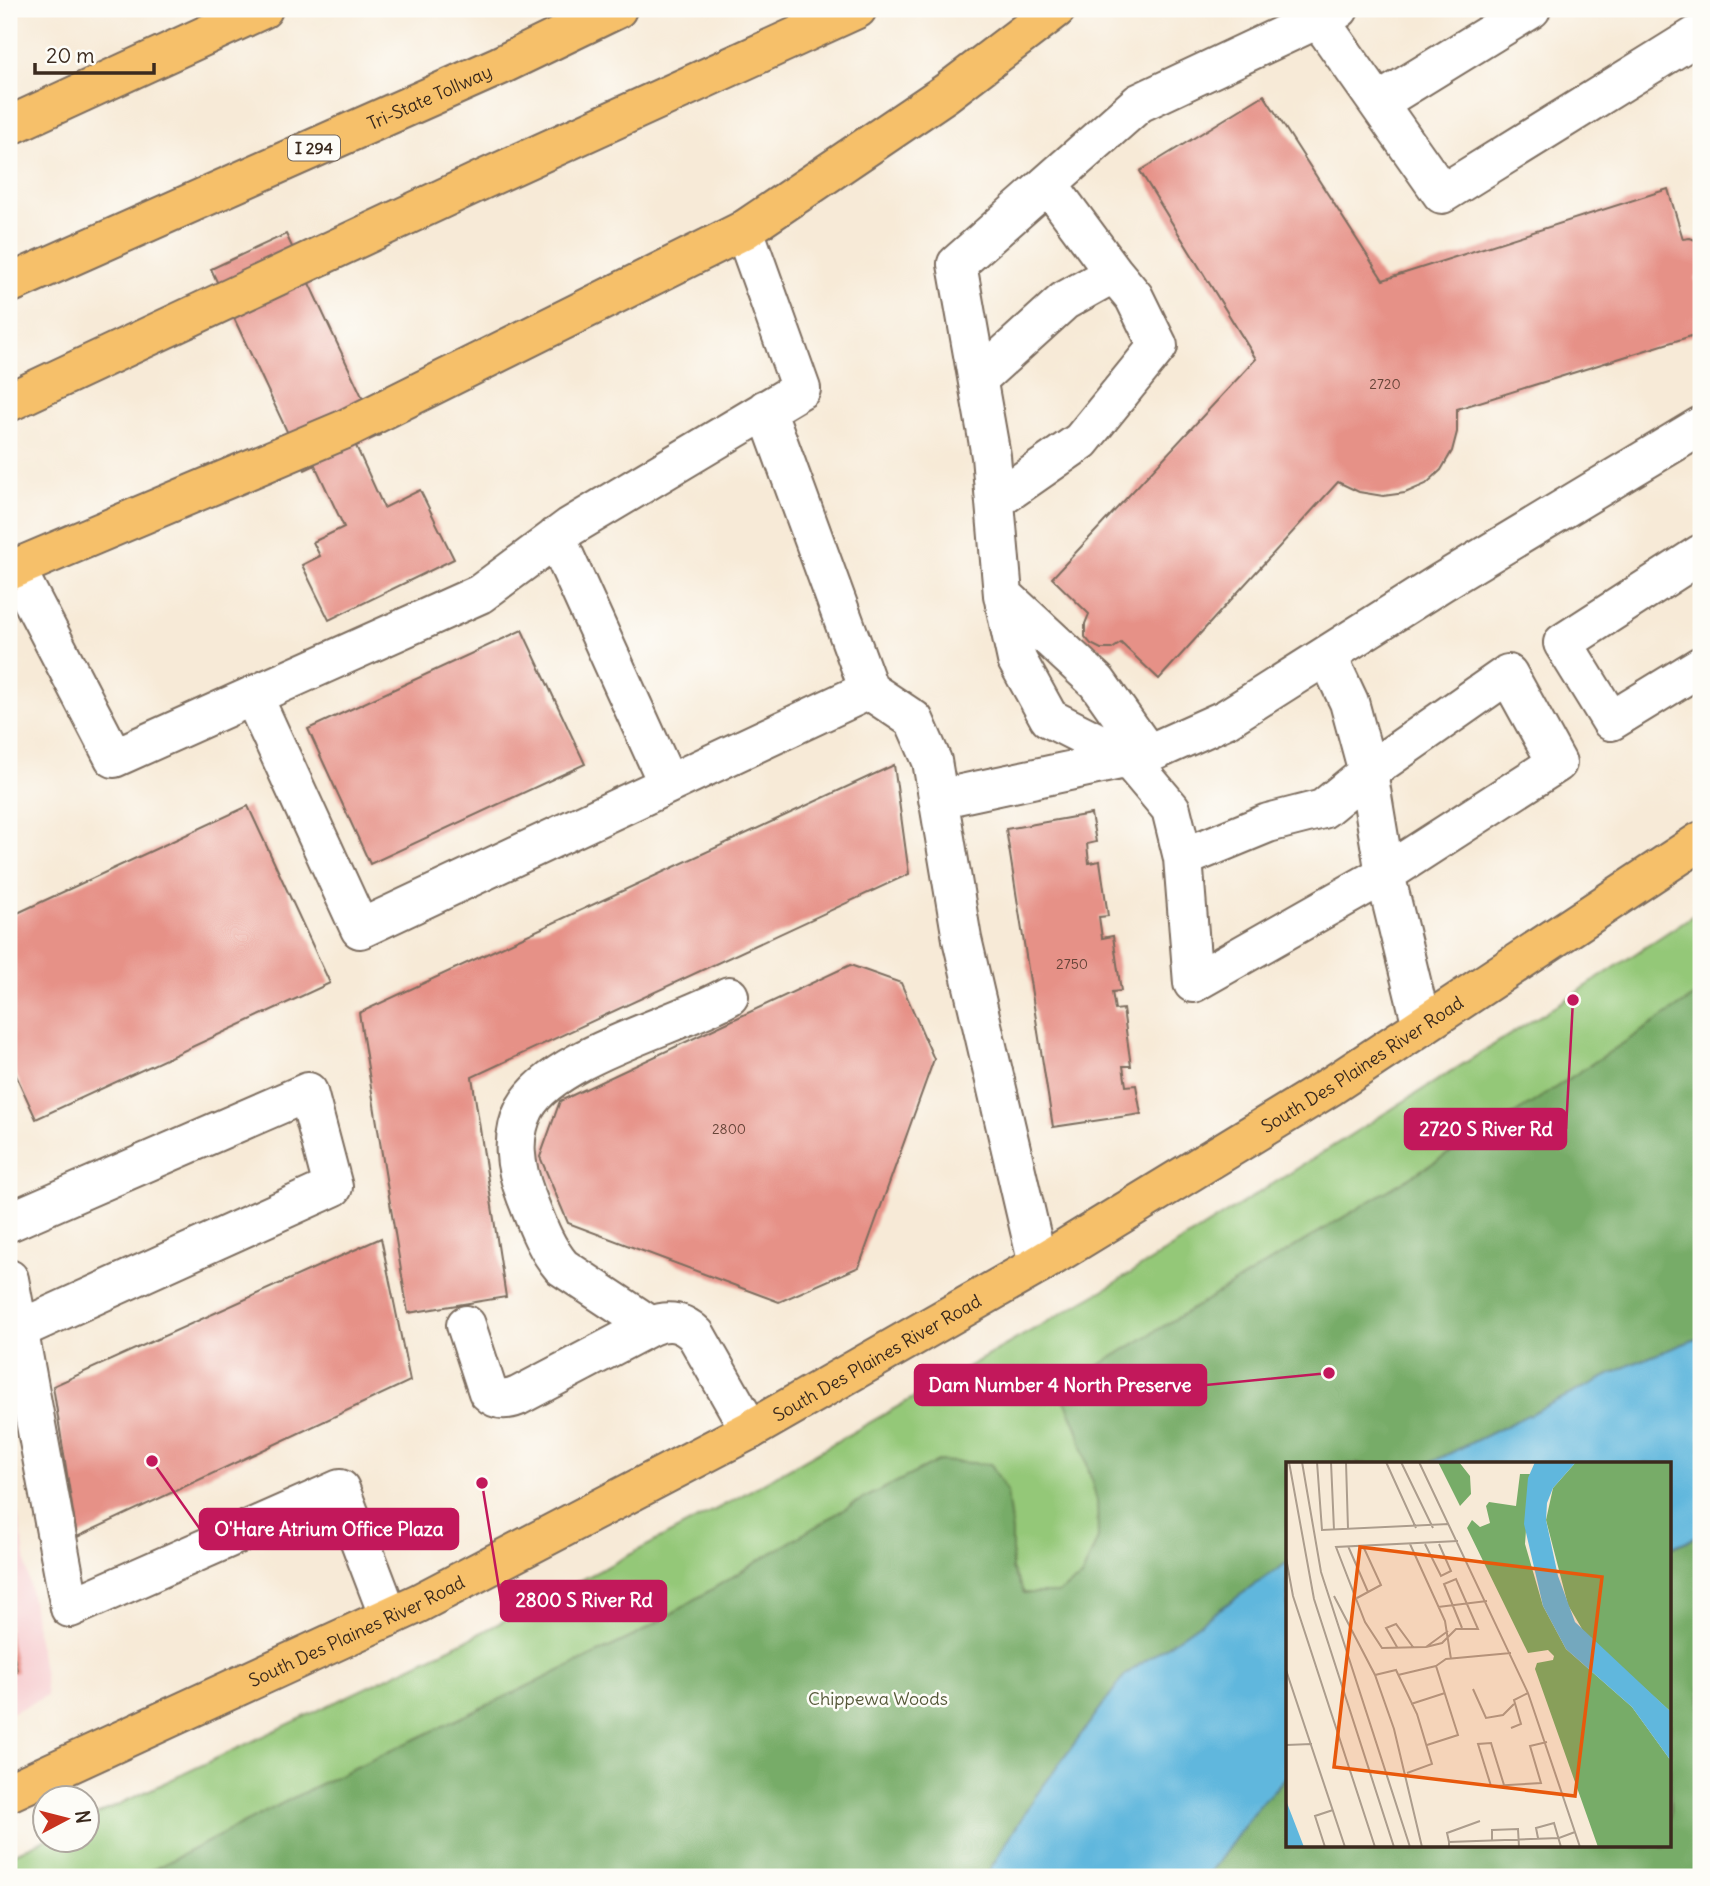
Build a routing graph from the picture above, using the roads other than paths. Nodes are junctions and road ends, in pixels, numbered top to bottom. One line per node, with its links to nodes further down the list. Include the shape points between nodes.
1 (263, 9): 9 (main road)
2 (617, 9): 13 (main road, Tri-State Tollway / I 294)
3 (857, 9): 15 (main road)
4 (1056, 9): 11 (main road, via 946,93)
5 (1531, 9): 8 (lane)
6 (1329, 14): 8 (lane); 10 (lane, via 1139,103)
7 (1701, 33): 8 (lane, via 1442,194)
8 (1378, 103)
9 (9, 126)
10 (1048, 185): 12 (lane); 14 (lane, via 957,264)
11 (744, 230): 16 (lane, via 801,389); 21 (main road, via 343,429)
12 (1114, 273): 14 (lane, via 1064,301); 18 (lane, via 1134,297 1158,346 1081,441)
13 (9, 284)
14 (978, 379): 18 (lane)
15 (9, 402)
16 (766, 410): 19 (lane); 25 (lane)
17 (1701, 426): 23 (lane)
18 (995, 501): 22 (lane)
19 (556, 537): 26 (lane, via 480,594); 29 (lane)
20 (1701, 554): 24 (lane, via 1563,643 1611,721)
21 (12, 570): 26 (lane, via 114,758)
22 (1003, 595): 27 (lane, via 1097,682); 27 (lane, via 1017,660 1049,718)
23 (1327, 655): 27 (lane, via 1226,719); 28 (lane, via 1349,702)
24 (1701, 666)
25 (869, 690): 29 (lane); 30 (lane, via 914,720 932,761)
26 (253, 696): 29 (lane, via 360,929)
27 (1138, 756): 30 (lane); 32 (lane, via 1171,809)
28 (1368, 772): 32 (lane, via 1323,808 1268,823); 33 (lane); 33 (lane, via 1508,674 1557,763)
29 (668, 784)
30 (938, 799): 37 (lane, via 962,939)
31 (1701, 841): 35 (main road, South Des Plaines River Road)
32 (1182, 858): 33 (lane, via 1193,983)
33 (1385, 874): 35 (lane)
34 (729, 996): 40 (lane, via 564,1072 534,1095 519,1124 517,1171 554,1258)
35 (1422, 1026): 37 (main road, South Des Plaines River Road)
36 (9, 1222): 41 (lane, via 308,1092 332,1187)
37 (1038, 1265): 42 (main road, South Des Plaines River Road)
38 (9, 1279): 41 (lane)
39 (466, 1325): 40 (lane, via 488,1392 502,1400 518,1396)
40 (651, 1326): 42 (lane, via 660,1322 687,1325)
41 (18, 1330): 43 (lane, via 70,1608 340,1489)
42 (750, 1430): 43 (main road, South Des Plaines River Road)
43 (389, 1617): 44 (main road, South Des Plaines River Road)
44 (9, 1792)

